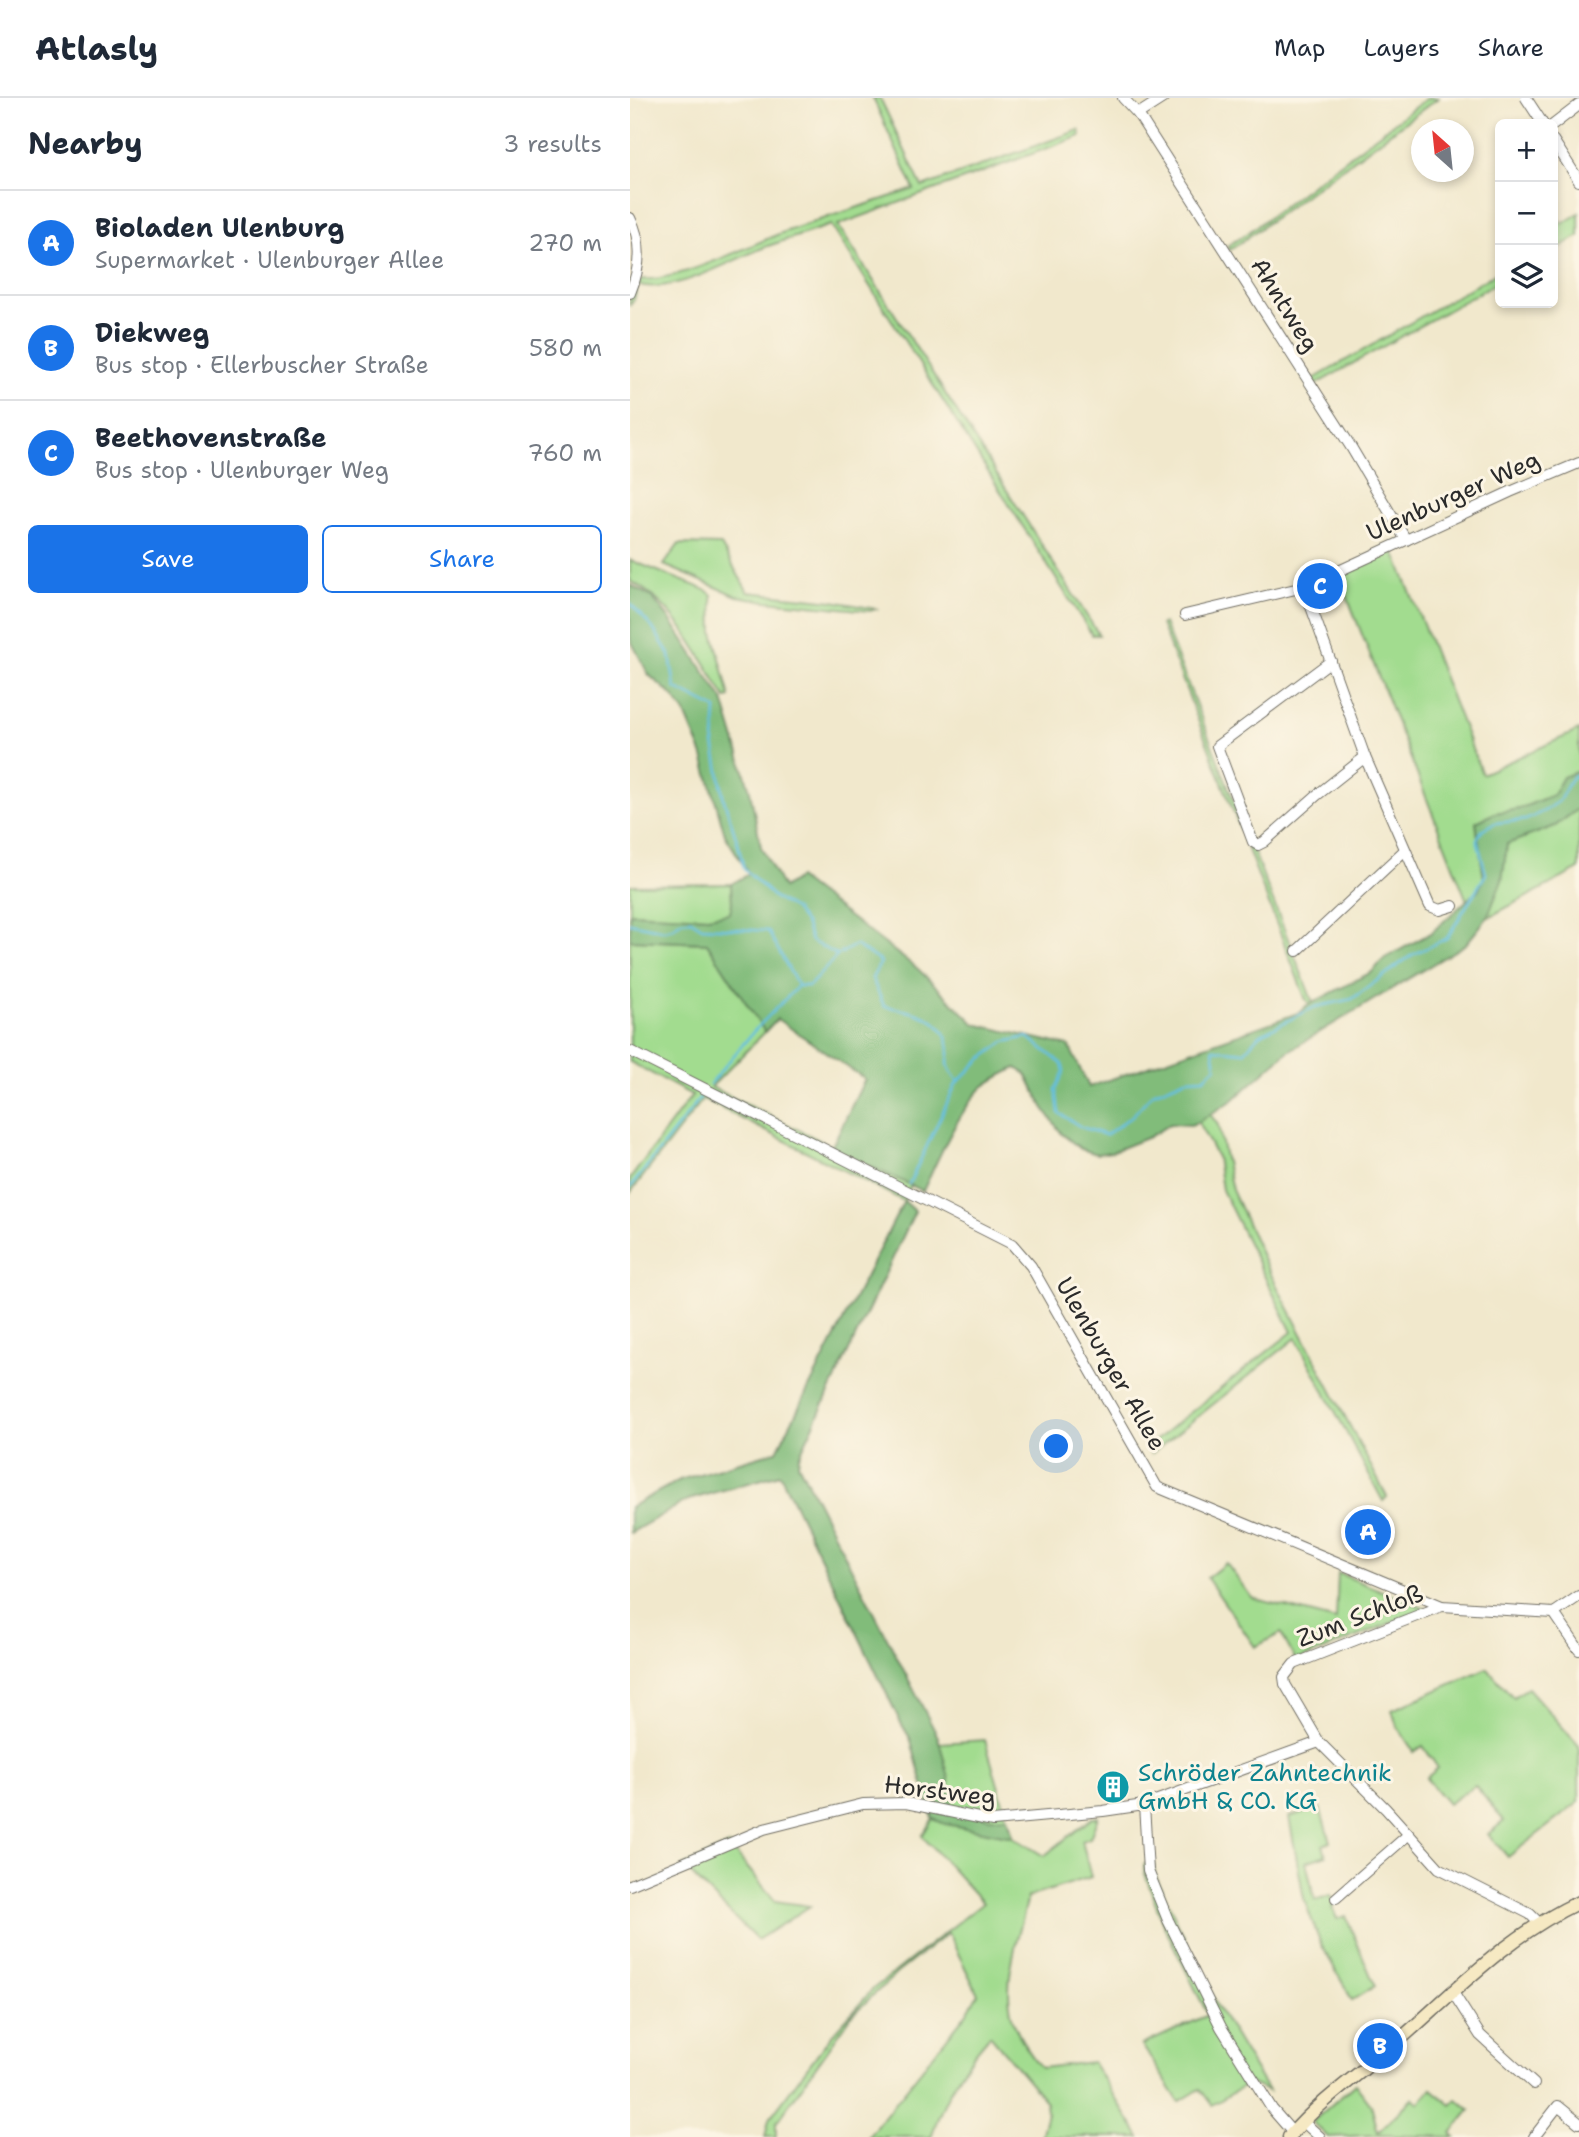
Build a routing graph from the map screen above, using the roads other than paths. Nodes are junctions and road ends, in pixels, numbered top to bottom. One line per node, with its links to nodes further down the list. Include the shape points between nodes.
1 (1123, 98): 5 (street, Ahntweg)
2 (1163, 98): 5 (street)
3 (1526, 98): 6 (street)
4 (1579, 105): 7 (street)
5 (1138, 114): 13 (street, Ahntweg)
6 (1540, 119)
7 (1558, 121)
8 (1558, 148): 9 (street)
9 (1579, 181)
10 (630, 218): 11 (street, via 640,253)
11 (630, 293)
12 (1579, 463): 13 (street, Ulenburger Weg)
13 (1406, 540): 14 (street, Ulenburger Weg)
14 (1304, 587): 15 (street, Ulenburger Weg); 16 (street)
15 (1185, 615)
16 (1331, 661): 17 (street); 17 (street, via 1217,746 1253,842 1264,842)
17 (1365, 757): 18 (street)
18 (1405, 850): 19 (street, via 1430,906 1440,910); 20 (street)
19 (1453, 906)
20 (1297, 951)
21 (630, 1051): 23 (street, Ulenburger Allee, via 1012,1244 1031,1266 1157,1487)
22 (1579, 1596): 24 (street)
23 (1442, 1606): 24 (street, Ulenburger Allee); 26 (street, Zum Schloß, via 1286,1671 1285,1684)
24 (1554, 1613): 25 (street)
25 (1579, 1650)
26 (1320, 1742): 27 (street, Horstweg); 28 (street, Zum Schloß)
27 (1144, 1805): 29 (street, Horstweg, via 993,1821 906,1803 863,1804 764,1829); 37 (street, via 1148,1871 1168,1920 1221,2027)
28 (1408, 1835): 30 (street); 32 (street, Zum Schloß, via 1439,1868 1530,1914)
29 (630, 1885)
30 (1336, 1898)
31 (1579, 1902): 32 (main road)
32 (1539, 1923): 33 (main road)
33 (1452, 1991): 34 (street, via 1480,2035); 37 (main road)
34 (1534, 2084)
35 (1579, 2123): 39 (street, via 1558,2105)
36 (1309, 2127): 38 (street)
37 (1291, 2135)
38 (1320, 2137)
39 (1534, 2137)

